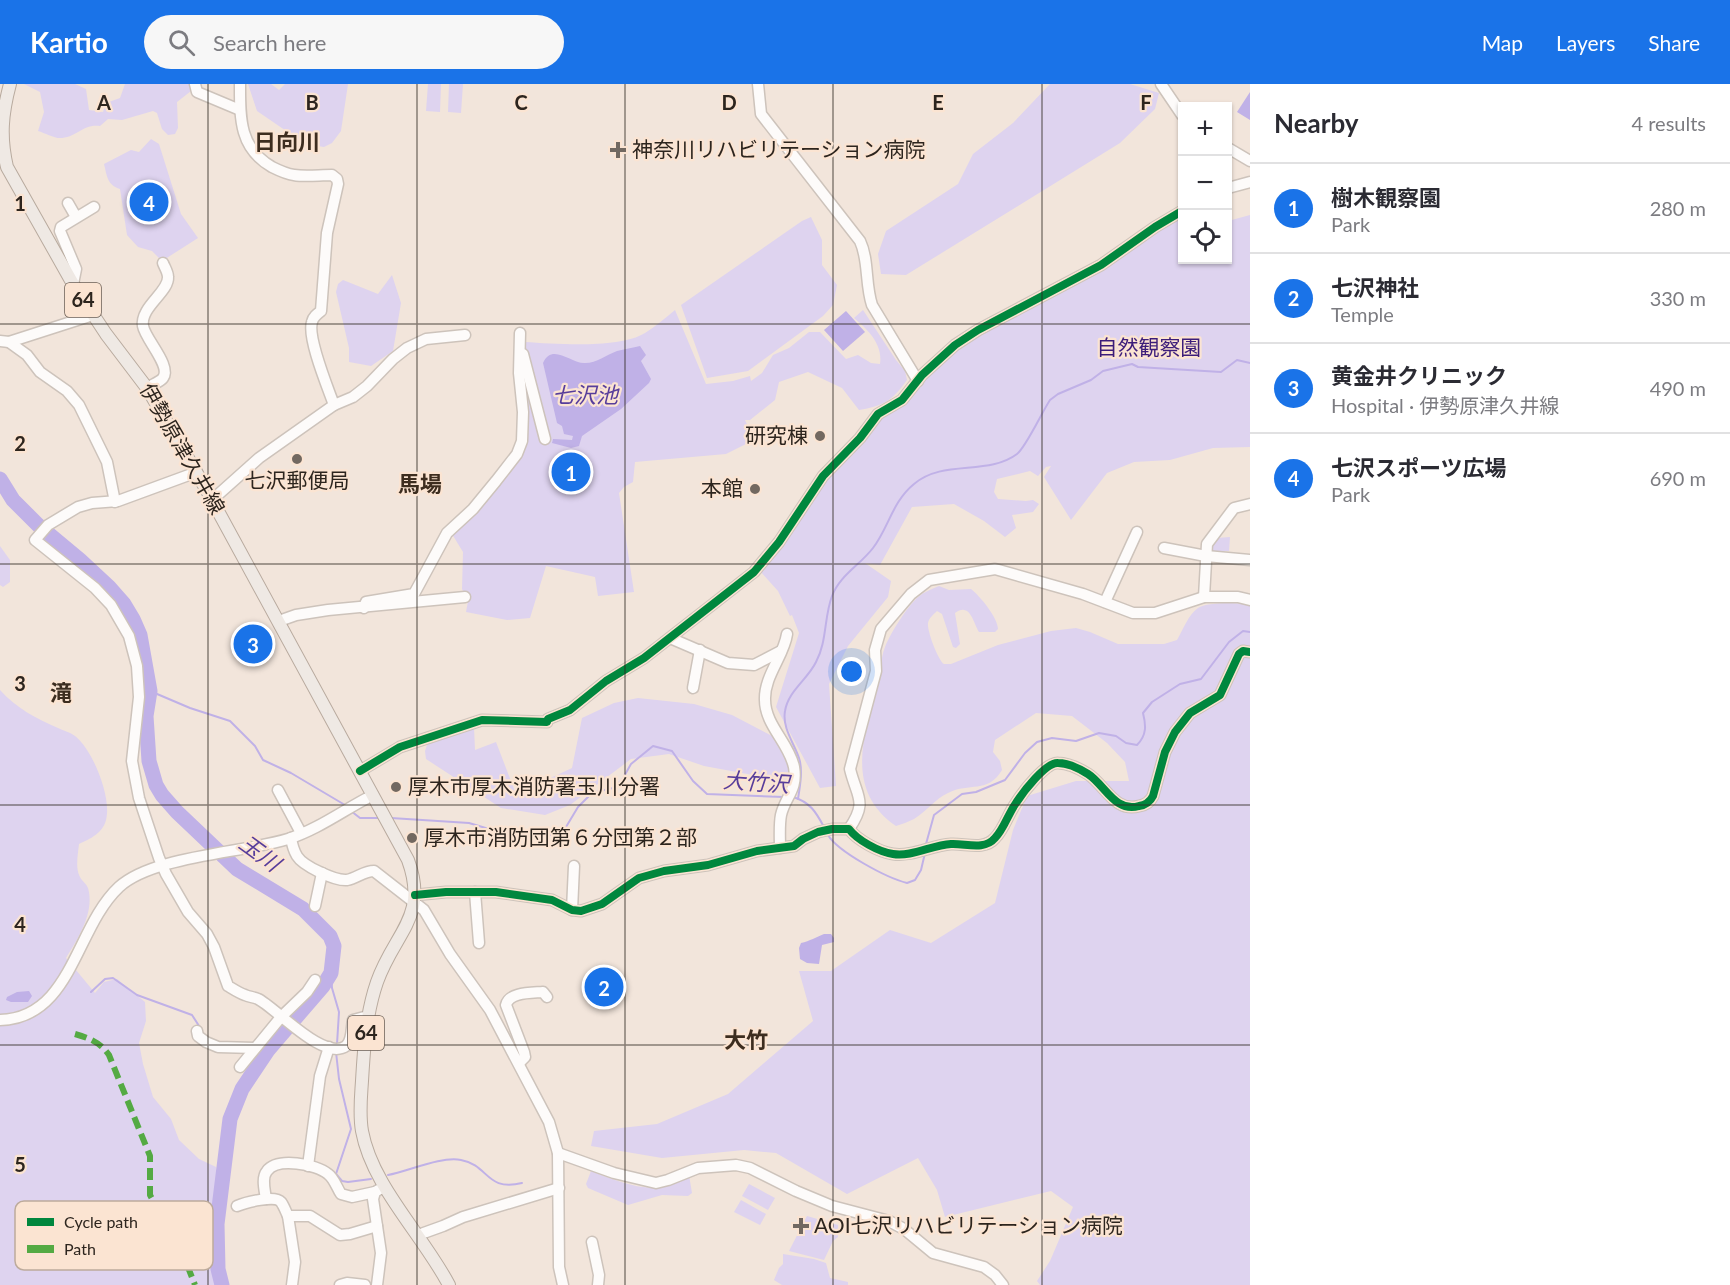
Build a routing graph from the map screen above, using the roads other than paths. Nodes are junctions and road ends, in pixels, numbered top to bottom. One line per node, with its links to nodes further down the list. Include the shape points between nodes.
1 (10, 84): 17 (main road, 伊勢原津久井線 / 64, via 0,134 2,152)
2 (195, 84): 7 (street, via 197,92)
3 (240, 84): 7 (street)
4 (758, 84): 23 (street, via 761,114 860,241 872,305)
5 (1161, 84): 6 (street)
6 (1178, 109)
7 (240, 110): 25 (street, via 246,139 260,160 292,175 332,174 338,184 327,233 321,311 311,326)
8 (1232, 151): 9 (street)
9 (1250, 161)
10 (1250, 182): 11 (street)
11 (1232, 187)
12 (68, 203): 15 (street)
13 (94, 207): 15 (street)
14 (1178, 213): 23 (street, via 1101,264 978,330 955,345)
15 (76, 217): 17 (street, via 63,224 60,231 76,269)
16 (163, 264): 24 (street, via 167,283 143,322 164,375)
17 (74, 284): 18 (main road, 伊勢原津久井線 / 64)
18 (93, 315): 21 (street); 24 (main road, 伊勢原津久井線 / 64)
19 (520, 333): 22 (street)
20 (465, 335): 25 (street, via 419,341 393,359 368,386)
21 (4, 342): 29 (street, via 27,355 40,372 68,390 79,405 107,462)
22 (521, 345): 26 (street); 39 (street, via 524,429 517,454 473,509 447,533 414,594 373,599)
23 (918, 381): 42 (street, via 902,400 878,414 823,476 754,572)
24 (147, 388): 27 (main road, 伊勢原津久井線 / 64)
25 (334, 405): 28 (street, via 259,458)
26 (545, 439)
27 (196, 472): 28 (main road, 伊勢原津久井線 / 64); 29 (street)
28 (212, 500): 40 (main road, 伊勢原津久井線 / 64)
29 (115, 502): 53 (street, via 78,507 48,525 35,540 111,604 129,636 139,697 132,761 139,798)
30 (1250, 504): 33 (street, via 1234,508 1208,544)
31 (1137, 532): 38 (street)
32 (1164, 548): 33 (street)
33 (1206, 556): 34 (street); 36 (street)
34 (1250, 560)
35 (465, 597): 39 (street)
36 (1204, 597): 37 (street); 38 (street, via 1155,613 1133,613)
37 (1250, 600)
38 (1105, 602): 50 (street, via 995,569 929,580 911,594 881,629 875,650 876,671 849,770 861,801 858,816)
39 (364, 608): 40 (street, via 310,613)
40 (279, 621): 47 (main road, 伊勢原津久井線 / 64)
41 (787, 634): 44 (street)
42 (670, 638): 43 (street); 47 (street, via 570,710 547,722 482,720 400,747)
43 (700, 650): 44 (street, via 729,663 754,665); 46 (street)
44 (781, 651): 52 (street, via 764,698 772,725 794,768 789,799 781,816)
45 (1250, 652): 50 (street, via 1239,654 1220,695 1190,713 1178,727 1165,752 1150,802 1134,808 1122,806 1087,773 1057,762 1048,765 1016,802 991,842 886,853)
46 (693, 688)
47 (360, 771): 49 (main road, 伊勢原津久井線 / 64)
48 (278, 790): 51 (street)
49 (373, 795): 51 (street); 57 (main road, 伊勢原津久井線 / 64, via 408,860)
50 (849, 829): 52 (street, via 818,832 794,846)
51 (296, 836): 53 (street); 55 (street, via 298,857)
52 (780, 848): 59 (street, via 639,878 602,904)
53 (163, 866): 65 (street, via 188,912 207,934 228,986 259,999); 66 (street, via 129,879 110,896 65,978 48,1000 37,1009)
54 (574, 866): 59 (street)
55 (322, 873): 57 (street, via 347,880 374,871); 58 (street)
56 (475, 892): 57 (street); 59 (street, via 533,896); 60 (street)
57 (415, 899): 64 (main road, 64, via 409,922 377,982); 71 (street, via 490,1010)
58 (315, 906)
59 (572, 910)
60 (479, 943)
61 (315, 980): 65 (street)
62 (547, 997): 63 (street, via 543,992)
63 (507, 1000): 68 (street); 71 (street, via 525,1052)
64 (368, 1016): 70 (street, via 353,1020 348,1043); 76 (main road, 64, via 361,1119)
65 (282, 1018): 69 (street); 70 (street, via 295,1029)
66 (0, 1020)
67 (197, 1031): 69 (street, via 211,1045)
68 (522, 1031)
69 (255, 1048): 72 (street)
70 (334, 1048): 74 (street, via 320,1076)
71 (519, 1063): 73 (street, via 549,1122)
72 (240, 1067)
73 (558, 1153): 75 (street); 90 (street, via 656,1183 698,1168 750,1168 832,1206 889,1221 933,1252 984,1267)
74 (308, 1166): 76 (street, via 330,1175 341,1194 352,1197); 77 (street, via 277,1164 267,1170)
75 (559, 1188): 81 (street); 88 (street, via 559,1267)
76 (380, 1189): 80 (street, via 373,1199); 81 (main road, 64)
77 (266, 1199): 78 (street); 79 (street, via 277,1199)
78 (237, 1206)
79 (288, 1216): 80 (street, via 310,1216 340,1235); 83 (street, via 295,1262)
80 (376, 1226): 86 (street, via 381,1253)
81 (418, 1235): 87 (main road, 64)
82 (592, 1242): 89 (street)
83 (292, 1285)
84 (341, 1285): 85 (street)
85 (365, 1285)
86 (376, 1285)
87 (448, 1285)
88 (563, 1285)
89 (598, 1285)
90 (1003, 1285)

